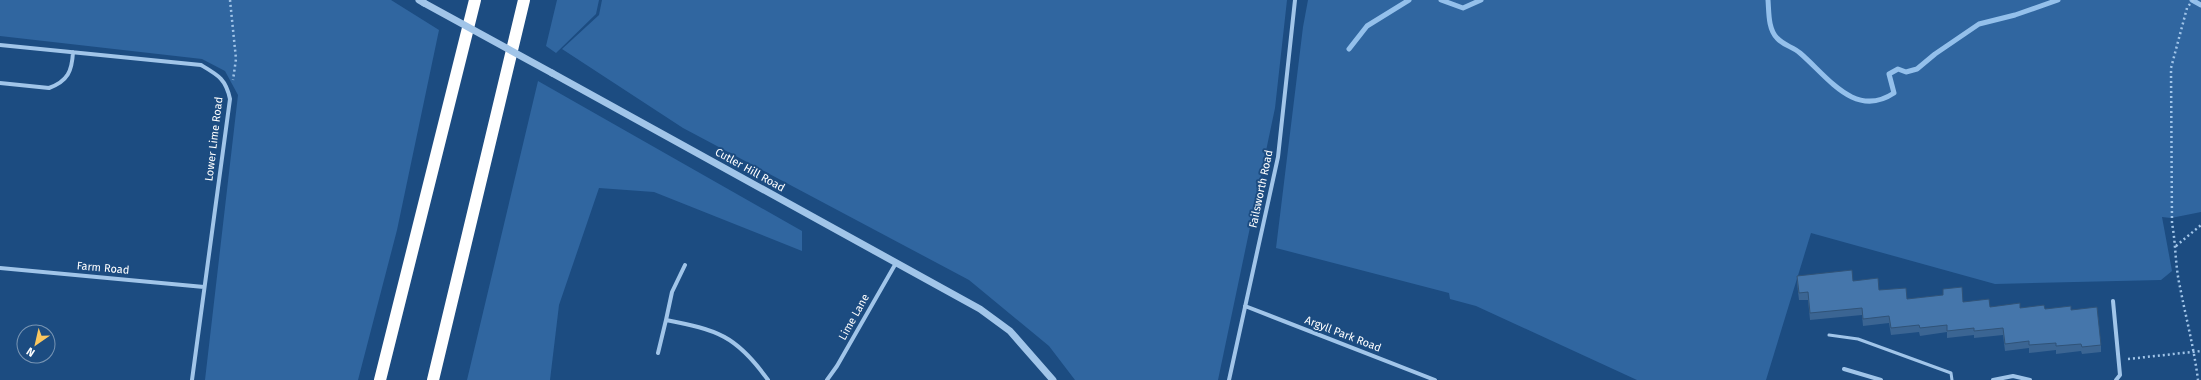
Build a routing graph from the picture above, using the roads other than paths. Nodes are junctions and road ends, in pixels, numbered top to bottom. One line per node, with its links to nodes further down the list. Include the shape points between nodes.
1 (475, 0): 19 (highway)
2 (524, 0): 20 (highway)
3 (1295, 0): 13 (street, Failsworth Road, via 1278,157)
4 (421, 2): 8 (street, Cutler Hill Road, bridge)
5 (0, 45): 6 (street, Lower Lime Road)
6 (73, 52): 7 (street, via 72,68 56,86 49,88); 11 (street, Lower Lime Road, via 201,65 218,75 228,86 230,99)
7 (0, 82)
8 (896, 263): 22 (street, Lime Lane, via 838,366); 23 (street, Cutler Hill Road, via 995,319 1027,348)
9 (685, 265): 14 (street, via 672,292)
10 (0, 268): 11 (street, Farm Road)
11 (204, 287): 18 (street, Lower Lime Road)
12 (2113, 300): 30 (street, via 2120,375)
13 (1245, 306): 24 (street, Failsworth Road); 25 (street, Argyll Park Road)
14 (666, 320): 16 (street); 21 (street, via 717,332 735,342)
15 (1829, 335): 27 (lane, via 1858,339 1951,373)
16 (658, 353)
17 (1844, 369): 26 (street)
18 (192, 380)
19 (380, 380)
20 (433, 380)
21 (768, 380)
22 (827, 380)
23 (1054, 380)
24 (1229, 380)
25 (1435, 380)
26 (1880, 380)
27 (1952, 380)
28 (1993, 380): 29 (street, via 2013,376)
29 (2030, 380)
30 (2116, 380)

